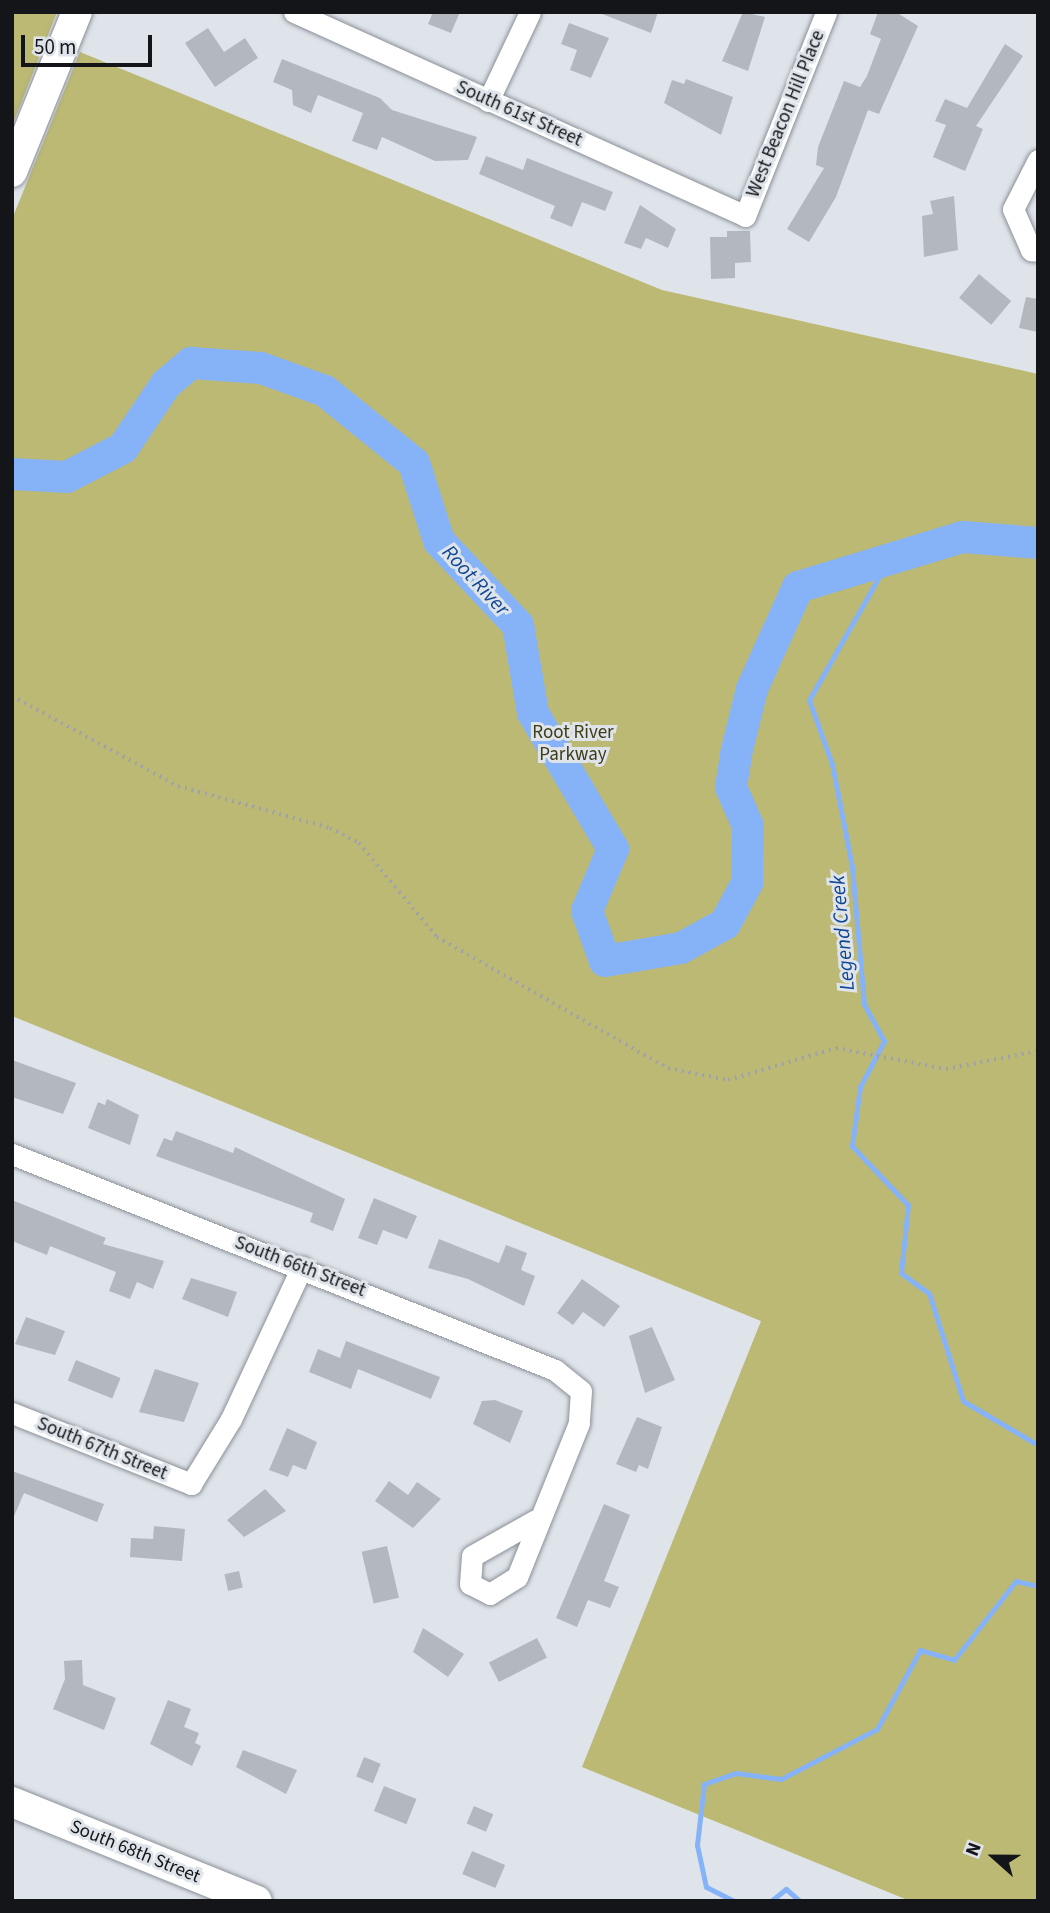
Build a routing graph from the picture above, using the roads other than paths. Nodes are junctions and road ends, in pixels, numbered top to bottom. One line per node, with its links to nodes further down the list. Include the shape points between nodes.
1 (77, 12): 7 (street)
2 (294, 12): 5 (street, South 61st Street)
3 (530, 12): 5 (street)
4 (826, 12): 8 (street, West Beacon Hill Place)
5 (488, 101): 8 (street, South 61st Street)
6 (1038, 160): 9 (street, via 1013,209 1031,250)
7 (12, 172)
8 (745, 216)
9 (1038, 251)
10 (12, 1154): 11 (street, South 66th Street)
11 (302, 1268): 12 (street, South 67th Street, via 231,1419 191,1485); 13 (street, South 66th Street, via 555,1370 581,1391 579,1423)
12 (12, 1413)
13 (536, 1520)
14 (12, 1802): 15 (street, South 68th Street)
15 (257, 1901)

